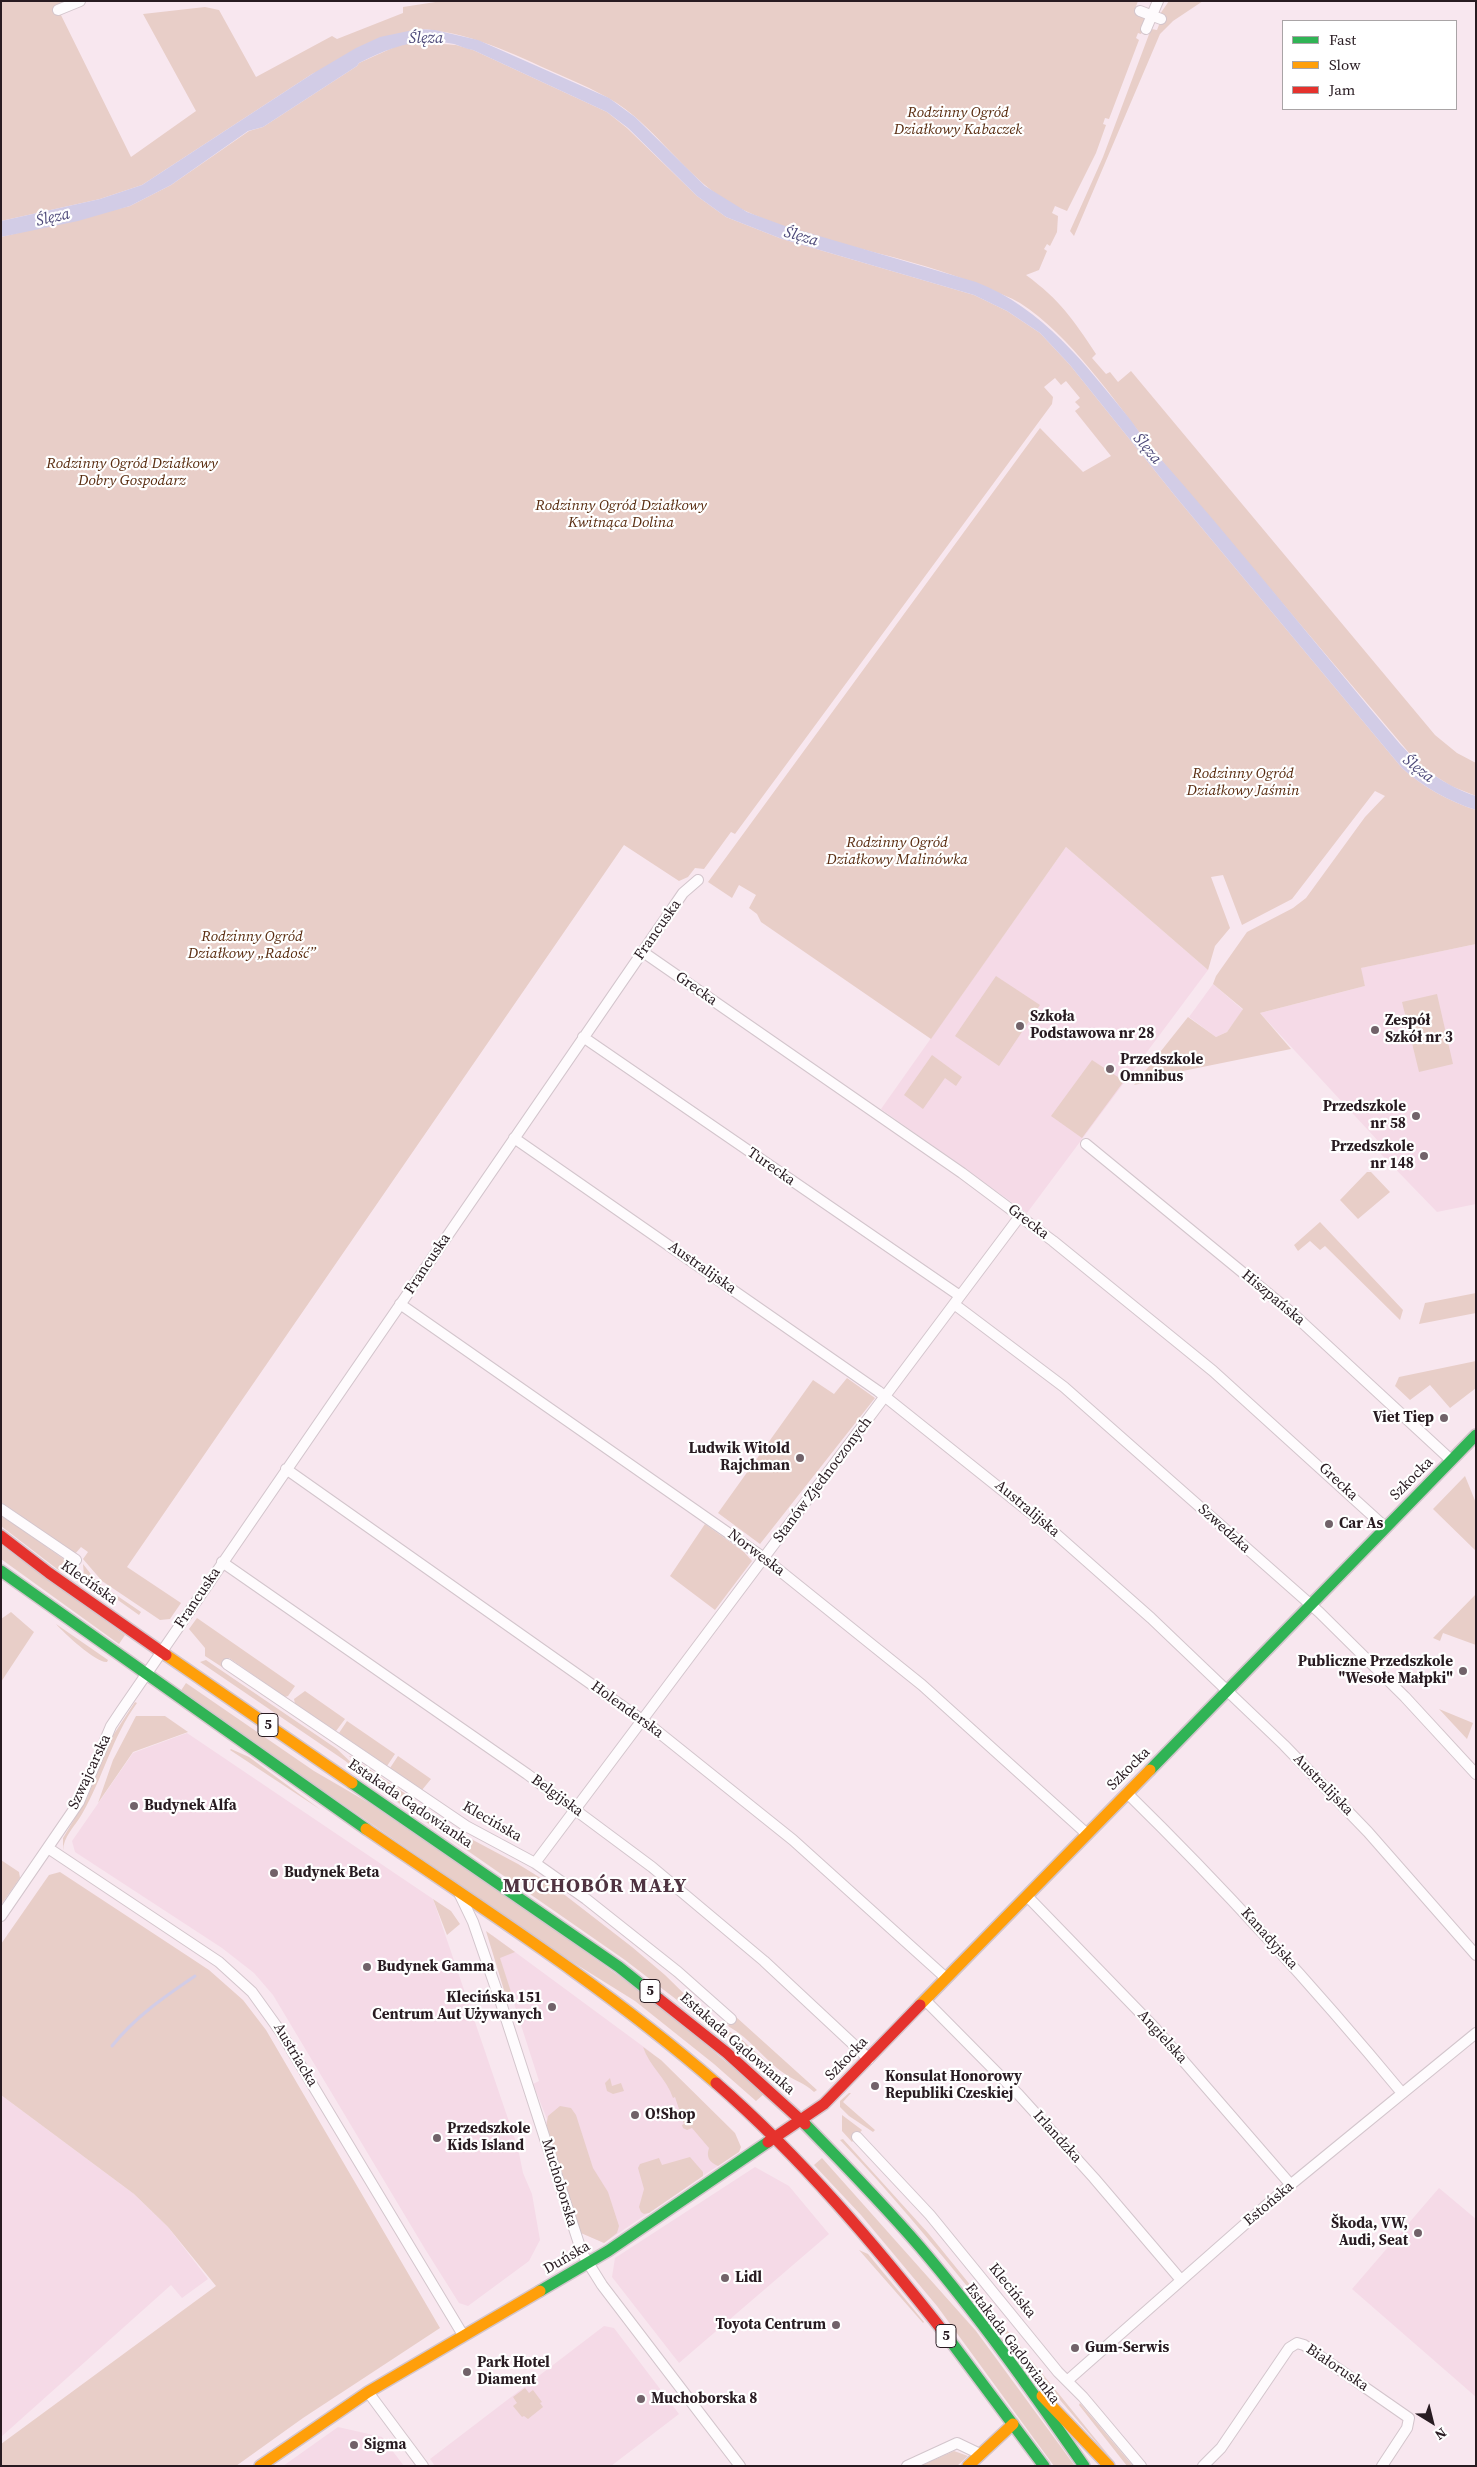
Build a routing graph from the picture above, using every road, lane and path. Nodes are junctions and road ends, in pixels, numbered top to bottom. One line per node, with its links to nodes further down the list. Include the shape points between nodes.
1 (80, 1): 3 (street)
2 (1158, 1): 5 (street)
3 (58, 10)
4 (1140, 11): 5 (street)
5 (1157, 17): 6 (street)
6 (1146, 29)
7 (698, 880): 8 (street, Francuska, via 684,893)
8 (643, 952): 9 (street, Francuska); 12 (street, Grecka)
9 (583, 1037): 10 (street, Francuska); 13 (street, Turecka)
10 (514, 1138): 14 (street, Francuska); 15 (street, Australijska)
11 (1086, 1144): 17 (street, Hiszpańska, via 1292,1313)
12 (1020, 1216): 13 (street, Stanów Zjednoczonych); 20 (street, Grecka, via 1197,1357)
13 (957, 1300): 15 (street, Stanów Zjednoczonych); 26 (street, Szwedzka, via 1064,1387)
14 (400, 1304): 18 (street, Francuska); 22 (street, Norweska)
15 (886, 1396): 22 (street, Stanów Zjednoczonych); 30 (street, Australijska, via 1048,1526)
16 (1476, 1435): 17 (main road, Szkocka)
17 (1451, 1460): 20 (main road, Szkocka)
18 (286, 1469): 24 (street, Francuska); 31 (street, Holenderska)
19 (1, 1509): 23 (street)
20 (1385, 1527): 26 (main road, Szkocka)
21 (1, 1536): 27 (main road, Klecińska / 5)
22 (764, 1558): 31 (street, Stanów Zjednoczonych); 35 (street, Norweska, via 922,1685)
23 (76, 1560)
24 (222, 1562): 27 (street, Francuska); 34 (street, Belgijska)
25 (1, 1571): 29 (main road, 5)
26 (1311, 1605): 30 (main road, Szkocka); 32 (street, Szwedzka, via 1405,1697)
27 (162, 1652): 29 (street, Szwajcarska); 48 (main road, Estakada Gądowianka / 5, via 619,1967 726,2053)
28 (227, 1664): 37 (street, Klecińska, via 466,1826)
29 (146, 1675): 36 (street, Szwajcarska, via 111,1726 85,1790); 38 (main road, 5)
30 (1228, 1689): 33 (main road, Szkocka); 41 (street, Australijska, via 1368,1832)
31 (642, 1719): 34 (street, Stanów Zjednoczonych); 42 (street, Holenderska, via 793,1840)
32 (1476, 1774)
33 (1127, 1793): 35 (main road, Szkocka); 47 (street, Kanadyjska, via 1238,1905)
34 (575, 1809): 37 (street, Stanów Zjednoczonych); 46 (street, Belgijska, via 695,1901)
35 (1087, 1834): 39 (main road, Szkocka)
36 (48, 1848): 40 (street, Szwajcarska); 54 (street, Austriacka, via 219,1962 252,1992 280,2031)
37 (535, 1863): 44 (street, Klecińska, via 634,1936)
38 (458, 1892): 50 (main road, 5, via 668,2042); 52 (street, Muchoborska, via 473,1922 575,2236)
39 (1027, 1896): 42 (main road, Szkocka); 51 (street, Angielska, via 1154,2027)
40 (1, 1916)
41 (1476, 1955)
42 (946, 1978): 43 (main road, Szkocka)
43 (925, 2000): 46 (main road, Szkocka); 53 (street, Irlandzka, via 1019,2095)
44 (731, 2019)
45 (1476, 2033): 47 (street, Estońska)
46 (869, 2059): 48 (main road, Szkocka, via 824,2104)
47 (1402, 2093): 51 (street, Estońska)
48 (801, 2120): 50 (main road, Szkocka); 55 (main road, Estakada Gądowianka / 5, via 877,2198 920,2248)
49 (857, 2137): 56 (street, Klecińska, via 930,2215)
50 (775, 2138): 52 (main road, Duńska); 58 (main road, 5, via 901,2277)
51 (1291, 2185): 53 (street, Estońska)
52 (588, 2264): 54 (main road, Duńska); 62 (street, Muchoborska)
53 (1181, 2280): 56 (street, Estońska)
54 (463, 2335): 57 (main road, Duńska)
55 (1024, 2380): 66 (main road, Estakada Gądowianka / 5); 67 (main road)
56 (1067, 2381): 68 (street, Klecińska)
57 (368, 2392): 60 (main road, Duńska); 61 (street)
58 (1013, 2424): 59 (main road); 65 (main road, 5)
59 (980, 2454): 63 (street, via 957,2443); 64 (main road)
60 (260, 2466)
61 (423, 2466)
62 (740, 2466)
63 (907, 2466)
64 (968, 2466)
65 (1044, 2466)
66 (1084, 2466)
67 (1109, 2466)
68 (1141, 2466)
69 (1203, 2466): 70 (street, Białoruska, via 1221,2448 1289,2348 1297,2343 1410,2418)
70 (1382, 2466)

